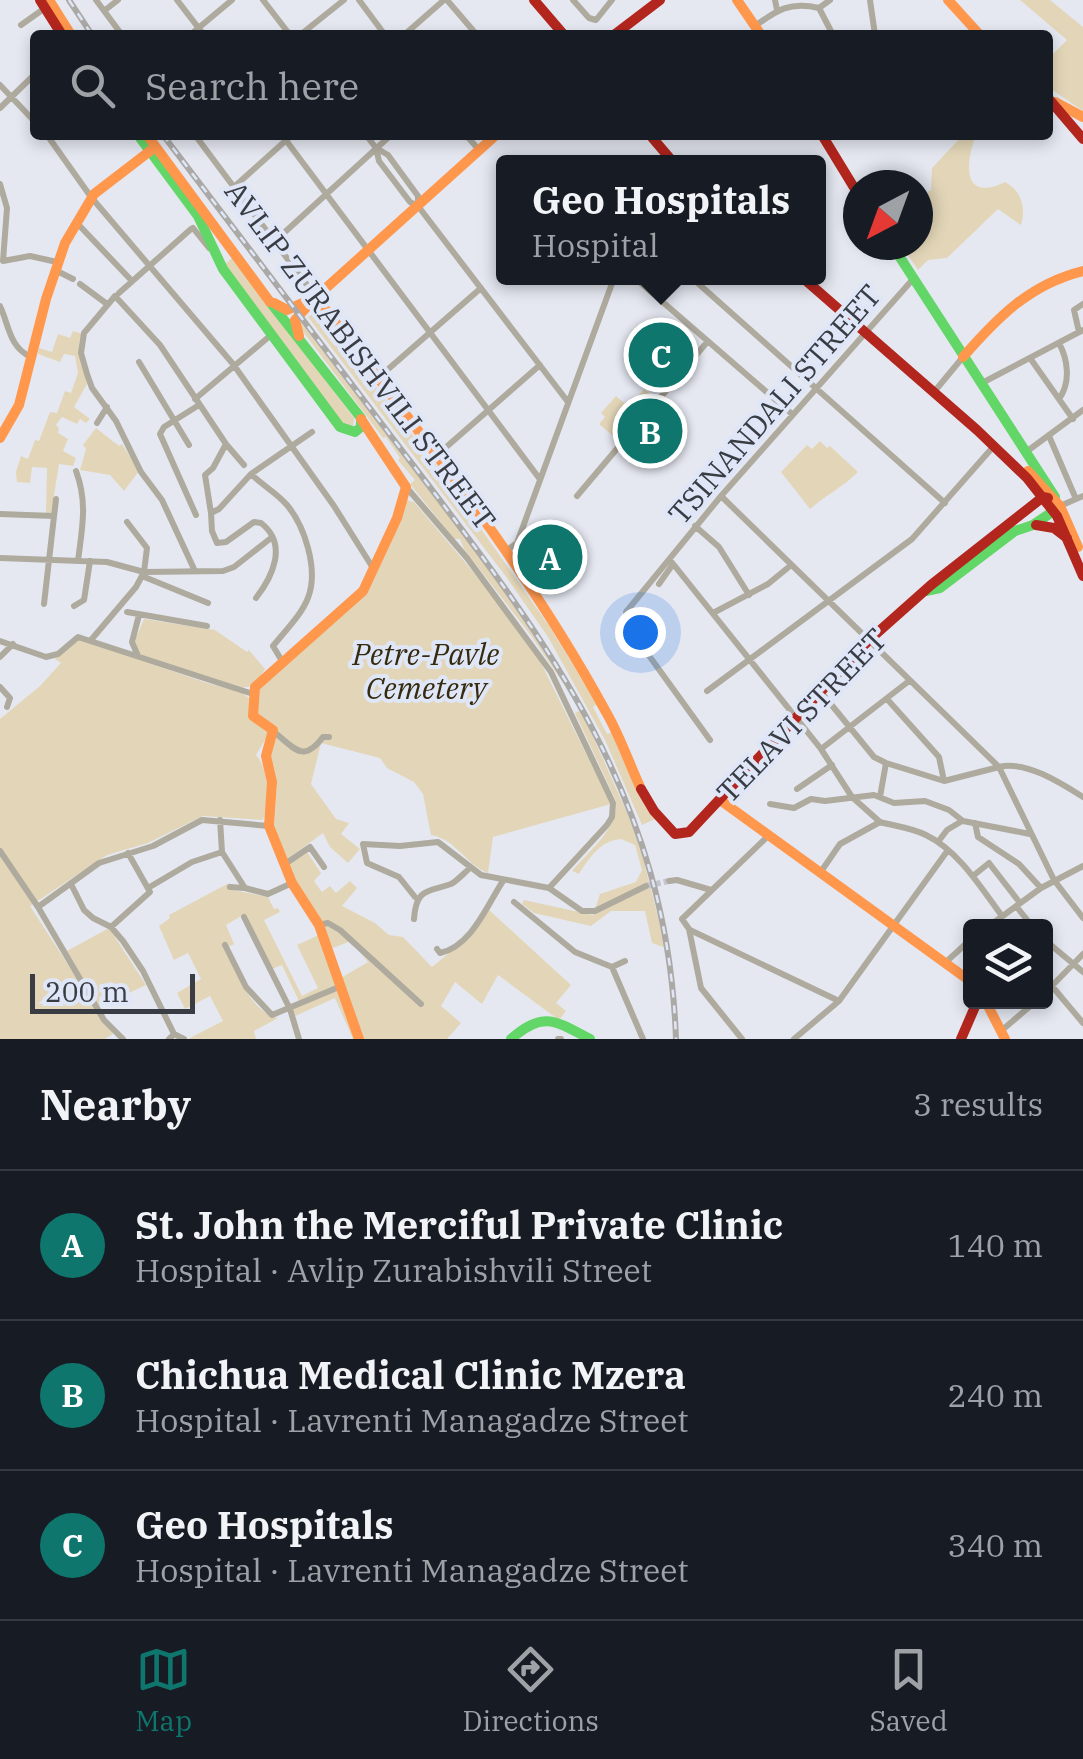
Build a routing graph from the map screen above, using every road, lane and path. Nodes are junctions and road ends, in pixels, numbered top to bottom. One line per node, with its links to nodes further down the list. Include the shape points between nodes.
1 (96, 0): 21 (street)
2 (118, 0): 21 (street)
3 (177, 0): 26 (street)
4 (232, 0): 27 (street)
5 (263, 0): 28 (street)
6 (344, 0): 29 (street)
7 (359, 0): 30 (street)
8 (446, 0): 31 (street); 32 (street)
9 (534, 0): 33 (street)
10 (573, 0): 11 (street, via 596,20)
11 (612, 0)
12 (660, 0): 34 (street)
13 (737, 0): 35 (street)
14 (775, 0): 20 (street)
15 (830, 0): 19 (street)
16 (870, 0): 37 (street)
17 (948, 0): 38 (street)
18 (44, 3): 22 (street); 23 (street); 24 (street)
19 (819, 8): 20 (street); 36 (street)
20 (777, 10): 35 (street)
21 (104, 11): 25 (street)
22 (21, 25)
23 (59, 30)
24 (67, 30)
25 (118, 30)
26 (200, 30)
27 (204, 30)
28 (286, 30)
29 (306, 30)
30 (381, 30)
31 (410, 30)
32 (473, 30)
33 (560, 30)
34 (621, 30)
35 (758, 30)
36 (830, 30)
37 (874, 30)
38 (973, 30)
39 (30, 79): 41 (street)
40 (0, 86): 41 (street)
41 (11, 96): 44 (street); 45 (street)
42 (1053, 101): 46 (street)
43 (1053, 104): 47 (street)
44 (0, 108)
45 (30, 117)
46 (1083, 118)
47 (1083, 139)
48 (51, 140): 66 (street)
49 (142, 140): 61 (street)
50 (151, 140): 72 (street)
51 (199, 140): 64 (street, AVLIP ZURABISHVILI STREET)
52 (284, 140): 64 (street)
53 (289, 140): 65 (street)
54 (370, 140): 59 (street)
55 (385, 140): 59 (street)
56 (471, 140): 60 (street)
57 (491, 140): 60 (street)
58 (825, 140): 62 (street)
59 (376, 148): 65 (street); 67 (street, via 379,161)
60 (480, 150): 67 (street)
61 (150, 151): 66 (street); 69 (street)
62 (843, 170)
63 (0, 184): 74 (street, via 7,208)
64 (234, 187): 70 (street, AVLIP ZURABISHVILI STREET)
65 (326, 193): 70 (street); 71 (street)
66 (91, 197): 68 (street); 76 (street)
67 (418, 206): 71 (street); 85 (street)
68 (76, 222): 75 (street); 80 (street)
69 (196, 225): 76 (street); 77 (street)
70 (274, 242): 88 (street, AVLIP ZURABISHVILI STREET)
71 (368, 250): 88 (street); 94 (street)
72 (240, 257): 77 (street, via 228,255); 86 (street)
73 (902, 260): 79 (street)
74 (1, 261): 75 (street, via 30,256)
75 (56, 266): 89 (street); 99 (street)
76 (149, 266): 80 (street); 103 (street)
77 (222, 268): 95 (street)
78 (1083, 271): 100 (street, via 1010,305)
79 (914, 278): 92 (street, TSINANDALI STREET); 100 (street)
80 (132, 281): 87 (street)
81 (611, 285): 111 (street)
82 (643, 285): 96 (street)
83 (700, 285): 107 (street)
84 (811, 285): 92 (street)
85 (481, 288): 94 (street); 104 (street)
86 (264, 293): 88 (street, via 285,311); 98 (street)
87 (117, 294): 89 (street); 110 (street)
88 (316, 296): 98 (street, via 294,324); 105 (street, AVLIP ZURABISHVILI STREET)
89 (107, 304): 112 (street, via 84,333 81,352 89,382)
90 (1083, 304): 93 (street, via 1074,310)
91 (0, 306): 99 (street, via 6,331)
92 (865, 331): 107 (street, TSINANDALI STREET); 108 (street)
93 (1081, 331): 97 (street)
94 (430, 332): 105 (street); 114 (street)
95 (271, 335): 103 (street); 122 (street)
96 (708, 340): 115 (street); 137 (street)
97 (1059, 342): 101 (street); 109 (street, via 1068,370)
98 (308, 349): 116 (street)
99 (31, 358): 124 (street, via 19,405)
100 (963, 358): 106 (street); 108 (street)
101 (1030, 358): 106 (street); 109 (street)
102 (139, 362): 118 (street)
103 (233, 364): 110 (street); 126 (street)
104 (540, 366): 111 (street); 114 (street)
105 (378, 378): 131 (street, AVLIP ZURABISHVILI STREET)
106 (980, 384): 130 (street)
107 (816, 388): 115 (street, TSINANDALI STREET); 142 (street)
108 (934, 392): 120 (street)
109 (1059, 399): 117 (street)
110 (197, 402): 118 (street); 125 (street)
111 (568, 402): 135 (street)
112 (107, 406): 119 (street); 161 (street)
113 (1083, 410): 117 (street)
114 (488, 411): 131 (street); 135 (street)
115 (792, 414): 138 (street, TSINANDALI STREET)
116 (360, 418): 122 (street, via 359,429); 129 (street)
117 (1074, 419): 123 (street)
118 (174, 421): 127 (street); 146 (street, via 160,434)
119 (97, 423)
120 (977, 430): 128 (street); 143 (street, via 1021,464)
121 (312, 432): 126 (street)
122 (349, 433): 129 (street)
123 (1050, 436): 130 (street); 140 (street)
124 (0, 438)
125 (226, 444): 132 (street); 144 (street, via 205,475)
126 (292, 444): 134 (street); 160 (street)
127 (189, 445)
128 (993, 447): 139 (street); 142 (street)
129 (379, 448): 136 (street)
130 (1026, 452): 143 (street)
131 (436, 456): 153 (street, AVLIP ZURABISHVILI STREET)
132 (244, 465)
133 (76, 471): 157 (street, via 84,501)
134 (252, 474): 144 (street); 182 (street, via 295,516 312,565 309,599 273,646)
135 (539, 478): 153 (street, via 517,543)
136 (406, 487): 160 (street); 234 (street, via 551,672 613,804 607,824)
137 (577, 496)
138 (722, 496): 150 (street, TSINANDALI STREET); 159 (street)
139 (1043, 497): 143 (street); 164 (street, TELAVI STREET)
140 (1080, 498): 143 (street)
141 (56, 499): 147 (street)
142 (945, 503): 167 (street, via 912,538)
143 (1057, 506): 149 (street, TELAVI STREET); 152 (street); 163 (street, via 1076,540)
144 (211, 513): 151 (street, via 217,543 254,522 265,525)
145 (0, 514): 147 (street)
146 (196, 515)
147 (54, 516): 156 (street)
148 (127, 522): 162 (street, via 146,548)
149 (1033, 525): 152 (street, via 1054,528); 164 (street, TELAVI STREET)
150 (695, 526): 158 (street, TSINANDALI STREET); 165 (street, via 719,548)
151 (271, 538): 161 (street, via 230,570); 166 (street, via 276,562)
152 (1069, 540): 163 (street)
153 (507, 550): 211 (street, AVLIP ZURABISHVILI STREET, via 610,718 659,822)
154 (0, 558): 156 (street)
155 (90, 560): 157 (street); 162 (street); 170 (street, via 84,600)
156 (49, 561): 157 (street); 169 (street)
157 (78, 561)
158 (671, 562): 172 (street); 194 (street, TSINANDALI STREET, via 626,612 626,621)
159 (790, 566): 165 (street); 167 (street)
160 (373, 568): 182 (street, via 359,596)
161 (194, 569): 162 (street)
162 (143, 574): 168 (street); 175 (street)
163 (1083, 574)
164 (930, 590): 176 (street, TELAVI STREET)
165 (749, 595): 172 (street)
166 (256, 598)
167 (828, 601): 176 (street); 181 (street)
168 (208, 602)
169 (44, 604)
170 (74, 606)
171 (127, 612): 173 (street)
172 (713, 613): 181 (street)
173 (139, 615): 174 (street); 180 (street, via 132,642)
174 (206, 626)
175 (91, 640): 178 (street, via 78,637 46,657); 180 (street)
176 (868, 641): 183 (street); 186 (street, TELAVI STREET)
177 (0, 642): 178 (street)
178 (12, 644): 179 (street)
179 (0, 657)
180 (140, 658): 187 (street)
181 (749, 659): 185 (street); 190 (street)
182 (282, 660): 187 (street)
183 (909, 681): 188 (street); 198 (street)
184 (0, 686): 189 (street, via 10,698)
185 (707, 691)
186 (820, 692): 190 (street, TELAVI STREET); 191 (street)
187 (252, 694): 192 (street, via 253,716)
188 (887, 700): 191 (street); 199 (street, via 939,757)
189 (7, 707)
190 (796, 718): 195 (street); 204 (street, TELAVI STREET)
191 (851, 729): 195 (street); 196 (street)
192 (272, 730): 193 (street, via 300,752); 210 (street, via 266,756)
193 (329, 737)
194 (710, 740)
195 (821, 749): 197 (street)
196 (886, 764): 199 (street); 203 (street)
197 (832, 765): 200 (street); 202 (street)
198 (999, 768): 199 (street); 201 (street, via 1010,764); 212 (street)
199 (944, 782)
200 (797, 789)
201 (1083, 796)
202 (852, 797): 203 (street); 205 (street, via 811,799 794,808); 208 (street)
203 (880, 797): 207 (street, via 925,801)
204 (720, 800): 211 (street, TELAVI STREET, via 689,832); 213 (street)
205 (770, 804)
206 (220, 820): 210 (street); 217 (street); 218 (street, via 202,820)
207 (964, 821): 209 (street); 214 (street)
208 (880, 822): 214 (street); 223 (street, via 840,844)
209 (975, 823): 212 (street); 235 (street, via 978,836)
210 (270, 826): 219 (street)
211 (675, 834)
212 (1031, 834): 225 (street)
213 (769, 835): 223 (street); 236 (street)
214 (938, 842): 215 (street)
215 (948, 850): 224 (street); 249 (street)
216 (0, 851): 240 (street)
217 (222, 852): 232 (street); 233 (street)
218 (128, 853): 229 (street); 232 (street)
219 (285, 864): 221 (street, via 310,847); 228 (street)
220 (1083, 866): 225 (street)
221 (324, 867)
222 (470, 868): 226 (street); 237 (street, via 438,842 363,844 367,864 399,877); 244 (street, via 424,893)
223 (820, 873): 249 (street)
224 (973, 876): 239 (street, via 989,863); 241 (street)
225 (1054, 880): 235 (street); 243 (street)
226 (503, 881): 234 (street); 254 (street, via 476,926 453,948)
227 (669, 881): 236 (street)
228 (292, 883): 233 (street, via 268,894); 247 (street)
229 (70, 884): 240 (street); 248 (street, via 84,910)
230 (646, 886): 234 (street, via 588,912)
231 (230, 887): 233 (street)
232 (148, 888): 248 (street)
233 (245, 888)
234 (550, 888)
235 (1041, 888): 239 (street)
236 (712, 890): 250 (street, via 682,919)
237 (415, 896)
238 (514, 902): 259 (street, via 575,952)
239 (1018, 904): 241 (street); 246 (street)
240 (38, 906): 274 (street, via 104,1020)
241 (1002, 916): 245 (street)
242 (244, 917): 267 (street)
243 (1083, 918)
244 (414, 919)
245 (999, 919)
246 (1028, 919)
247 (319, 925): 263 (street); 266 (street, via 328,922 340,930)
248 (111, 926): 273 (street, via 143,972)
249 (893, 926): 257 (street); 265 (street)
250 (689, 929): 265 (street); 281 (street, via 700,988)
251 (225, 945): 267 (street, via 246,988 269,1014)
252 (963, 946): 257 (street)
253 (1053, 947): 258 (street)
254 (437, 949)
255 (1083, 954): 258 (street)
256 (626, 960): 259 (street)
257 (946, 962): 261 (street)
258 (1074, 964): 260 (street); 262 (street)
259 (612, 966): 280 (street)
260 (1083, 972)
261 (963, 975)
262 (1053, 985)
263 (339, 987): 267 (street); 277 (street)
264 (1053, 993): 271 (street)
265 (839, 1001): 282 (street)
266 (421, 1004)
267 (290, 1009): 276 (street)
268 (973, 1009): 283 (street)
269 (990, 1009): 272 (street)
270 (1027, 1009): 272 (street)
271 (1083, 1023)
272 (1003, 1035)
273 (171, 1036): 275 (street)
274 (123, 1039)
275 (184, 1039)
276 (299, 1039)
277 (359, 1039)
278 (511, 1039): 279 (street, via 542,1018)
279 (590, 1039)
280 (643, 1039)
281 (742, 1039)
282 (794, 1039)
283 (961, 1039)

